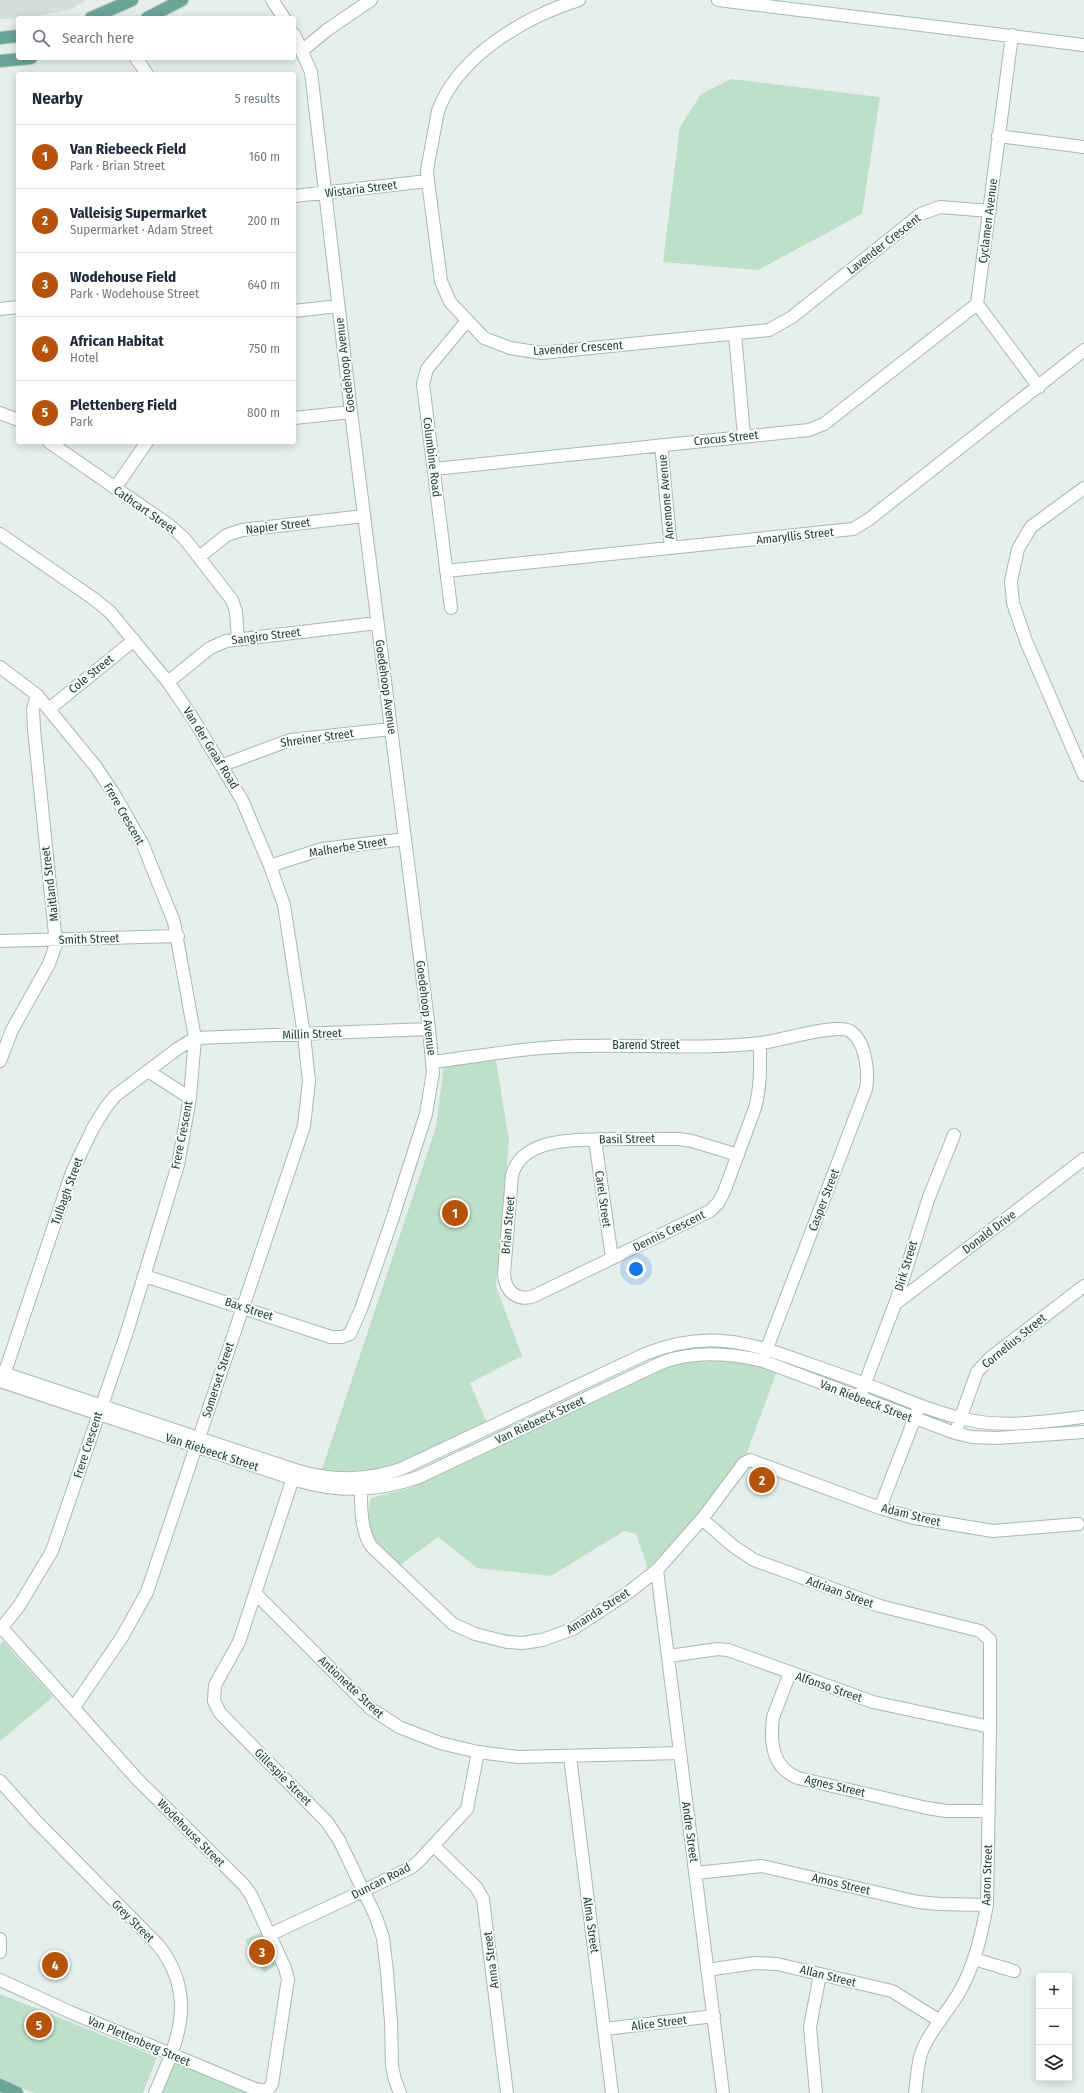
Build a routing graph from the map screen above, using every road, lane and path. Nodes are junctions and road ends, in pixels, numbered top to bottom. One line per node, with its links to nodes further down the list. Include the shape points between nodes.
1 (132, 0): 8 (main road)
2 (182, 0): 9 (main road)
3 (272, 0): 10 (street)
4 (371, 0): 16 (street)
5 (580, 0): 23 (street, Lavender Crescent, via 521,24 482,52 460,74 438,111 427,170)
6 (718, 0): 7 (street)
7 (821, 6): 11 (street)
8 (96, 16)
9 (151, 16)
10 (283, 16)
11 (1012, 35): 15 (street); 21 (street, Cyclamen Avenue)
12 (16, 36): 13 (main road)
13 (0, 38)
14 (296, 38): 16 (street, Goedehoop Avenue)
15 (1084, 44)
16 (303, 50): 24 (street, Goedehoop Avenue, via 311,72)
17 (16, 59): 19 (main road)
18 (137, 60): 20 (street)
19 (0, 61)
20 (146, 72)
21 (998, 136): 22 (street); 26 (street, Cyclamen Avenue)
22 (1084, 148)
23 (428, 181): 24 (street, Wistaria Street); 32 (street, Lavender Crescent, via 441,281 450,302)
24 (324, 193): 25 (street, Wistaria Street); 28 (street, Goedehoop Avenue)
25 (296, 196)
26 (990, 211): 27 (street, Cyclamen Avenue); 33 (street, Lavender Crescent, via 940,207 929,210 782,324 769,330)
27 (977, 304): 35 (street); 40 (street, Crocus Street, via 824,424 809,430)
28 (338, 306): 31 (street); 36 (street, Goedehoop Avenue)
29 (16, 307): 30 (street)
30 (0, 309)
31 (296, 311)
32 (466, 322): 33 (street, Lavender Crescent, via 484,338 530,352 557,352); 44 (street, Columbine Road, via 427,369 423,378)
33 (735, 334): 40 (street)
34 (1084, 350): 35 (street, Amaryllis Street)
35 (1039, 387): 49 (street, Amaryllis Street, via 860,526 842,532)
36 (351, 412): 38 (street); 47 (street, Goedehoop Avenue)
37 (0, 413): 39 (street)
38 (296, 418)
39 (16, 419)
40 (744, 436): 43 (street, Crocus Street)
41 (52, 444): 45 (street, Cathcart Street)
42 (146, 444): 45 (street)
43 (661, 445): 44 (street, Crocus Street); 49 (street, Anemone Avenue)
44 (434, 469): 51 (street, Columbine Road)
45 (115, 488): 50 (street, Cathcart Street, via 176,530)
46 (1084, 488): 62 (street, via 1038,521 1020,542 1012,582 1013,603 1030,650)
47 (364, 516): 50 (street, Napier Street, via 242,530 228,535); 53 (street, Goedehoop Avenue)
48 (0, 534): 55 (street, Van der Graaf Road, via 94,598)
49 (671, 548): 51 (street, Amaryllis Street)
50 (199, 557): 54 (street, Cathcart Street, via 232,600 236,612)
51 (446, 571): 52 (street, Columbine Road)
52 (451, 608)
53 (377, 623): 54 (street, Sangiro Street); 60 (street, Goedehoop Avenue)
54 (238, 639): 57 (street, Sangiro Street, via 210,648)
55 (134, 640): 57 (street, Van der Graaf Road); 59 (street, Cole Street)
56 (0, 667): 58 (street, Frere Crescent)
57 (168, 682): 61 (street, Van der Graaf Road)
58 (37, 695): 59 (street, Frere Crescent); 66 (street, Maitland Street, via 33,709 34,729)
59 (49, 709): 65 (street, Frere Crescent, via 96,767 128,818 161,886)
60 (392, 729): 61 (street, Shreiner Street, via 290,740); 63 (street, Goedehoop Avenue)
61 (223, 765): 64 (street, Van der Graaf Road, via 242,800)
62 (1084, 775)
63 (405, 839): 64 (street, Malherbe Street, via 322,849); 68 (street, Goedehoop Avenue)
64 (270, 866): 69 (street, Van der Graaf Road, via 284,906)
65 (178, 936): 66 (street, Smith Street); 71 (street, Frere Crescent)
66 (57, 940): 67 (street, Smith Street); 73 (street, Maitland Street, via 54,956 12,1030)
67 (0, 941)
68 (429, 1029): 69 (street, Millin Street); 74 (street, Goedehoop Avenue)
69 (304, 1035): 71 (street, Millin Street); 87 (street, Somerset Street, via 309,1080 304,1126)
70 (856, 1037): 72 (street, Barend Street, via 850,1031 836,1028); 89 (street, Casper Street, via 862,1048 866,1068 866,1089)
71 (195, 1038): 75 (street, Tulbagh Street); 76 (street, Frere Crescent)
72 (760, 1043): 74 (street, Barend Street, via 575,1046); 79 (street, Dennis Crescent, via 759,1094)
73 (0, 1061)
74 (433, 1062): 88 (street, Goedehoop Avenue, via 426,1114)
75 (148, 1071): 76 (street); 91 (street, Tulbagh Street, via 115,1096 80,1155)
76 (190, 1098): 83 (street, Frere Crescent, via 178,1165)
77 (954, 1135): 86 (street, Dirk Street, via 928,1197)
78 (595, 1140): 79 (street, Basil Street, via 687,1140); 80 (street, Basil Street, via 558,1141 531,1151); 82 (street, Carel Street)
79 (738, 1155): 82 (street, Dennis Crescent, via 722,1196 710,1211)
80 (519, 1160): 85 (street, Brian Street, via 512,1175 504,1274)
81 (1084, 1160): 86 (street, Donald Drive)
82 (612, 1258): 85 (street, Dennis Crescent, via 529,1298 519,1297)
83 (145, 1276): 87 (street, Bax Street); 95 (street, Frere Crescent)
84 (1084, 1286): 97 (street, Cornelius Street, via 983,1364 977,1372)
85 (510, 1291)
86 (895, 1304): 92 (street, Dirk Street)
87 (243, 1307): 88 (street, Bax Street, via 331,1337 342,1337); 101 (street, Somerset Street)
88 (352, 1332)
89 (767, 1348): 90 (street, Casper Street); 92 (street, Van Riebeeck Street); 104 (street, Van Riebeeck Street, via 714,1340 662,1347 412,1464)
90 (762, 1361): 93 (street, Van Riebeeck Street); 104 (street, Van Riebeeck Street, via 737,1355 712,1354 668,1360 419,1477 388,1487)
91 (1, 1379): 95 (street, Van Riebeeck Street)
92 (865, 1384): 93 (street, Dirk Street); 94 (street, Van Riebeeck Street)
93 (860, 1398): 98 (street, Van Riebeeck Street)
94 (919, 1405): 97 (street, Van Riebeeck Street); 98 (street)
95 (100, 1410): 101 (street, Van Riebeeck Street); 110 (street, Frere Crescent, via 52,1550 22,1602)
96 (1084, 1417): 97 (street, Van Riebeeck Street, via 1002,1424)
97 (960, 1418): 100 (street, Cornelius Street)
98 (914, 1419): 100 (street, Van Riebeeck Street); 105 (street)
99 (1084, 1432): 100 (street, Van Riebeeck Street, via 996,1438)
100 (955, 1433)
101 (198, 1442): 103 (street, Van Riebeeck Street); 114 (street, Somerset Street, via 143,1600)
102 (752, 1460): 105 (street, Adam Street); 106 (street, Amanda Street, via 744,1463)
103 (294, 1475): 104 (street, Van Riebeeck Street); 109 (street, Gillespie Street)
104 (361, 1484): 108 (street, Amanda Street, via 364,1528 371,1546 453,1624 492,1639 523,1643 566,1633 629,1592)
105 (880, 1508): 107 (street, Adam Street, via 914,1518 993,1531)
106 (702, 1519): 108 (street, Amanda Street); 111 (street, Adriaan Street, via 733,1546 754,1560 880,1606 980,1631)
107 (1078, 1524)
108 (657, 1570): 112 (street, Andre Street)
109 (256, 1594): 116 (street, Antionette Street, via 379,1715 399,1727 440,1743); 123 (street, Gillespie Street, via 239,1642 215,1685 216,1706 327,1822 339,1840)
110 (1, 1629): 114 (street, Wodehouse Street)
111 (990, 1640): 115 (street, Aaron Street)
112 (669, 1656): 113 (street, Alfonso Street, via 723,1649); 117 (street, Andre Street)
113 (790, 1673): 115 (street, Alfonso Street, via 873,1702); 120 (street, Agnes Street, via 772,1725 776,1758 787,1773 798,1778 932,1809)
114 (74, 1707): 125 (street, Wodehouse Street, via 137,1779 244,1885)
115 (990, 1727): 120 (street, Aaron Street)
116 (478, 1752): 118 (street, Antionette Street, via 518,1757); 121 (street, Duncan Road, via 467,1809)
117 (680, 1753): 118 (street, Antionette Street); 122 (street, Andre Street)
118 (570, 1757): 135 (street, Alma Street)
119 (0, 1780): 136 (street, Grey Street, via 41,1827 164,1954 180,1986 182,1997)
120 (989, 1812): 124 (street, Aaron Street)
121 (434, 1846): 123 (street, Duncan Road, via 412,1867); 142 (street, Anna Street, via 476,1887 483,1899)
122 (696, 1873): 124 (street, Amos Street, via 762,1866 918,1902); 129 (street, Andre Street)
123 (363, 1892): 125 (street, Duncan Road); 139 (street, Gillespie Street, via 381,1930 384,1944 392,2066)
124 (987, 1905): 128 (street, Aaron Street)
125 (269, 1935): 137 (street, Wodehouse Street, via 288,1979)
126 (0, 1938): 127 (street)
127 (0, 1952)
128 (974, 1959): 130 (street); 134 (street, Aaron Street, via 961,1989)
129 (707, 1970): 131 (street, Allan Street, via 772,1963); 133 (street, Andre Street)
130 (1014, 1971)
131 (820, 1974): 134 (street, Allan Street, via 892,1991); 145 (street, via 810,2027)
132 (0, 1980): 136 (street, Van Plettenberg Street)
133 (714, 2016): 135 (street, Alice Street); 144 (street, Andre Street)
134 (940, 2021): 146 (street, Aaron Street, via 922,2051)
135 (605, 2029): 143 (street, Alma Street)
136 (172, 2054): 137 (street, Van Plettenberg Street, via 260,2090 268,2090); 141 (street, Grey Street)
137 (274, 2080)
138 (0, 2085): 140 (main road)
139 (398, 2092)
140 (17, 2093)
141 (154, 2093)
142 (507, 2093)
143 (612, 2093)
144 (723, 2093)
145 (816, 2093)
146 (915, 2093)

